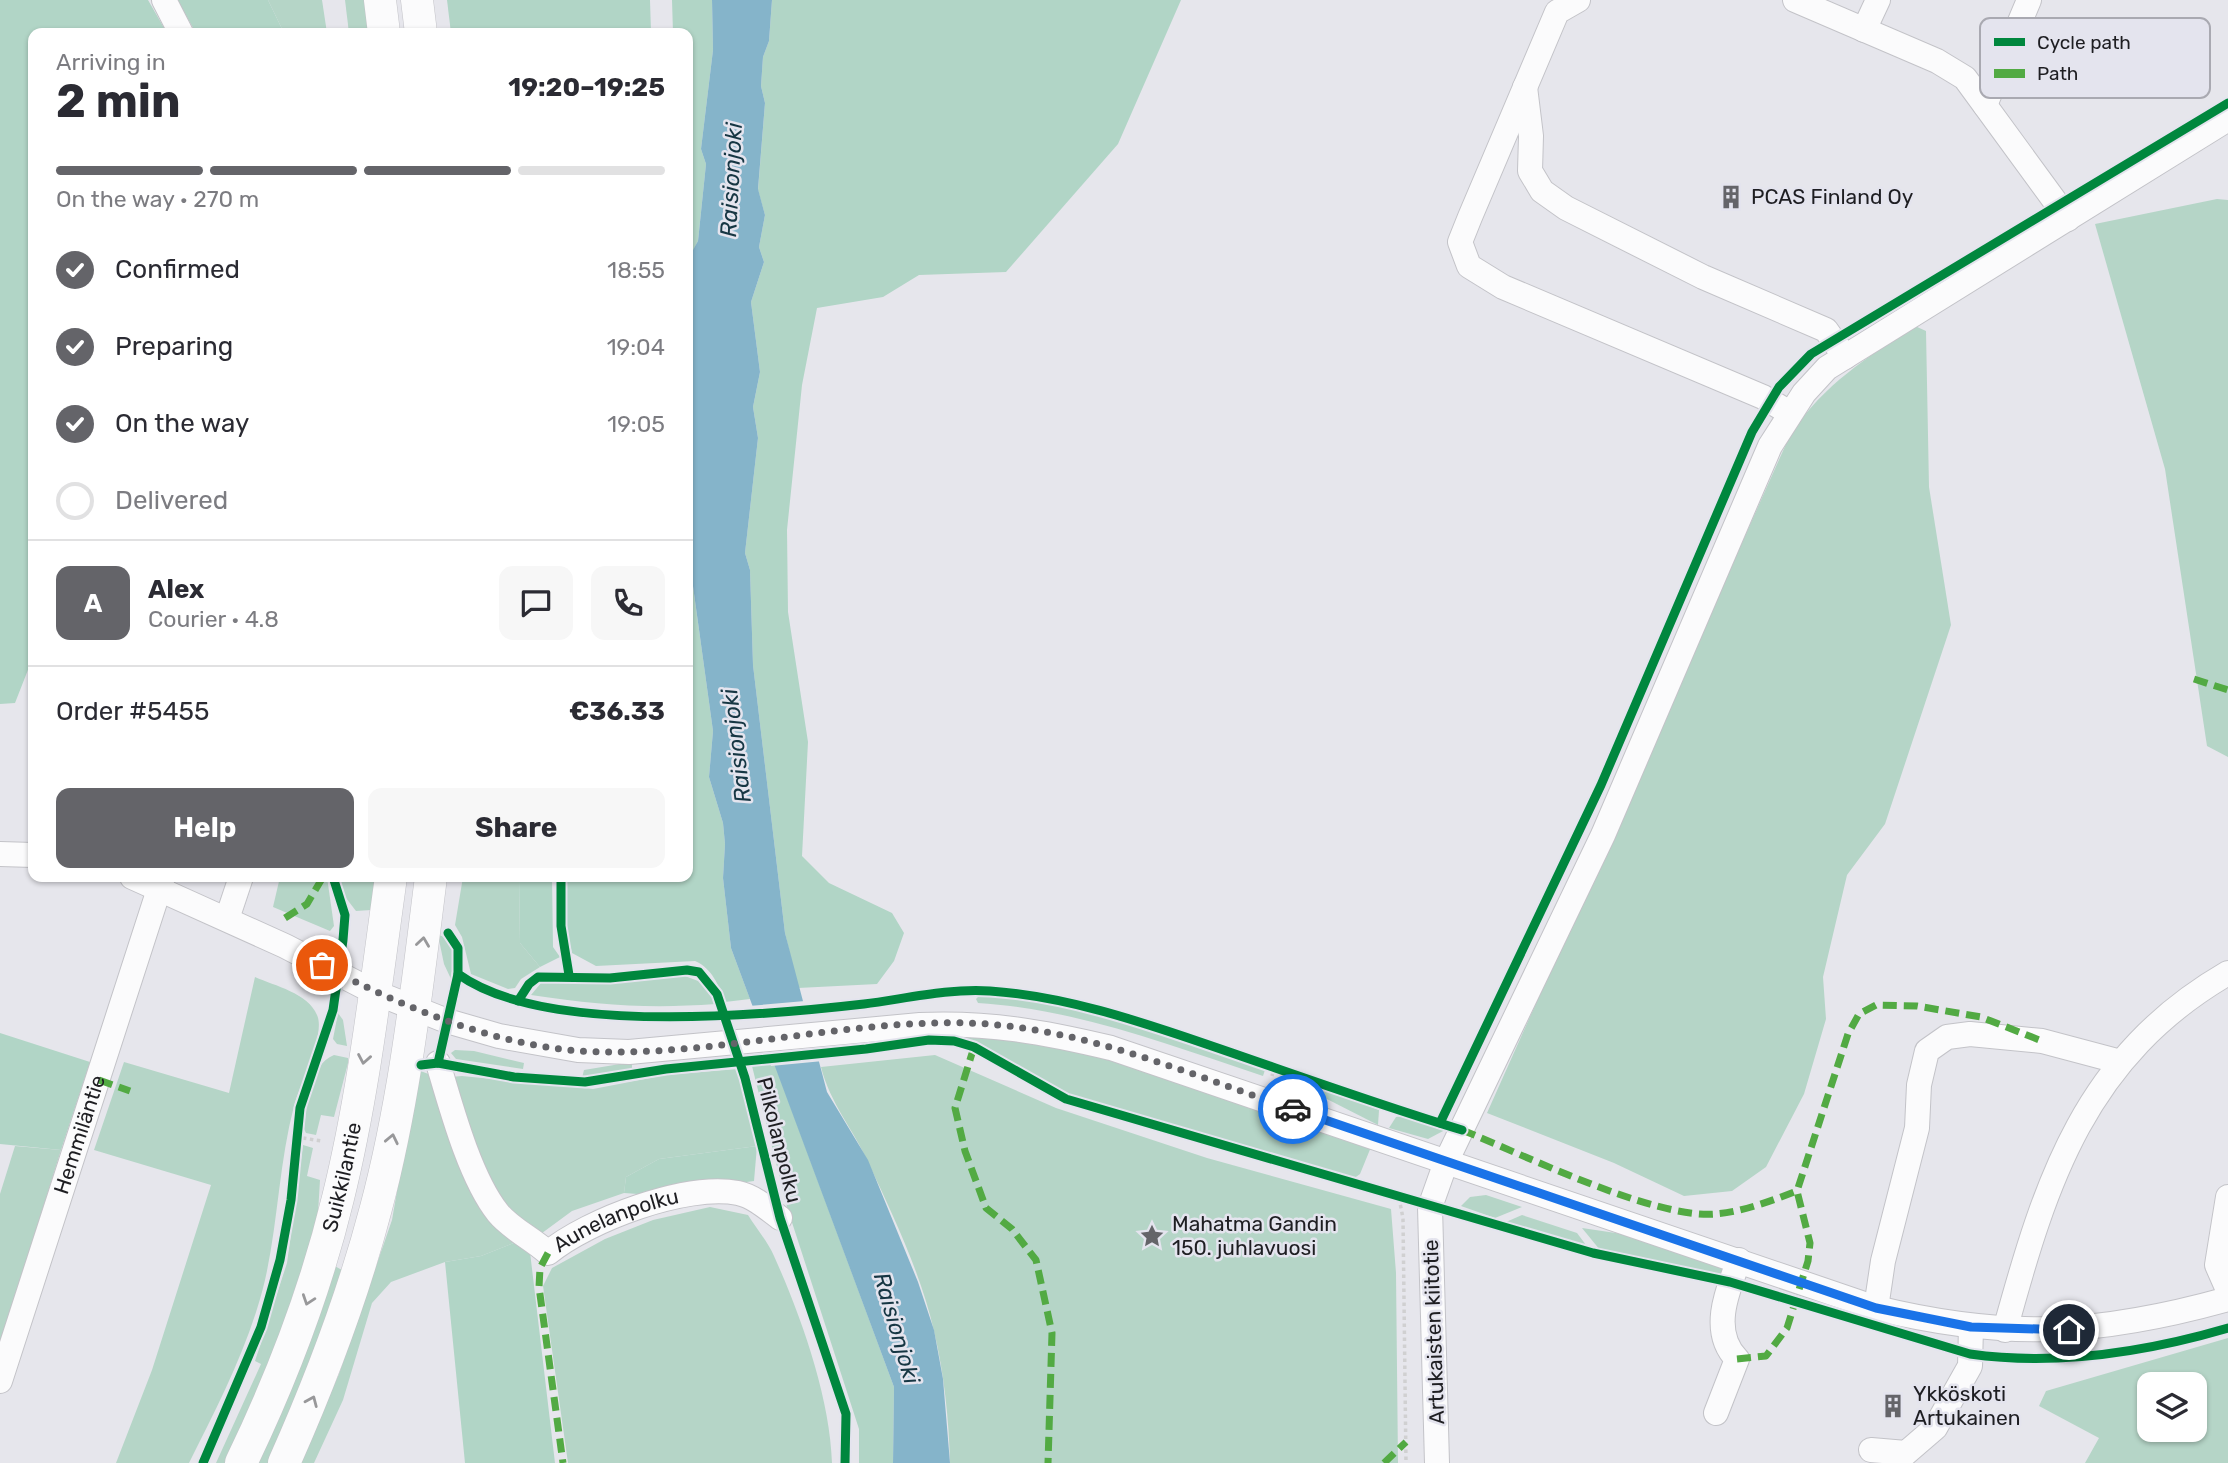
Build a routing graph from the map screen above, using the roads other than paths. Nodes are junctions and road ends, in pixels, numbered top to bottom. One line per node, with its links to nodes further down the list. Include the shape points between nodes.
1 (164, 0): 9 (street)
2 (380, 0): 10 (main road)
3 (417, 0): 11 (main road)
4 (1578, 0): 13 (street, via 1557,12)
5 (1795, 0): 12 (street)
6 (1878, 0): 12 (street)
7 (2029, 0): 8 (street)
8 (2021, 18)
9 (178, 28)
10 (383, 28)
11 (420, 28)
12 (1864, 30): 15 (street, via 1965,78)
13 (1525, 86): 18 (street, via 1530,171 1542,191 1566,208 1703,277 1826,330); 19 (street, via 1460,242 1469,266 1503,287 1763,397)
14 (1988, 98): 15 (street)
15 (1985, 105): 17 (street)
16 (2228, 119): 17 (street, Artukaisten kiitotie)
17 (2068, 219): 18 (street, Artukaisten kiitotie)
18 (1845, 358): 19 (street, Artukaisten kiitotie, via 1827,368)
19 (1790, 413): 32 (street, Artukaisten kiitotie, via 1770,446 1603,835)
20 (0, 853): 21 (street)
21 (28, 855)
22 (239, 882): 26 (street)
23 (390, 882): 28 (main road, Suikkilantie)
24 (430, 882): 29 (main road, Suikkilantie, one-way to 24)
25 (161, 883): 26 (street); 41 (street, Hemmiläntie)
26 (227, 919): 28 (street)
27 (2228, 973): 30 (street, via 2166,1015)
28 (374, 992): 29 (street); 44 (main road, Suikkilantie, one-way to 44, via 329,1235 277,1384)
29 (414, 1007): 32 (street, via 477,1031 601,1052 967,1023 1017,1027 1111,1048); 45 (main road, Suikkilantie, one-way to 29, via 318,1385 369,1233 393,1134)
30 (2121, 1062): 38 (street, via 2042,1041 1970,1034 1947,1037 1927,1051 1919,1085 1917,1128 1883,1261); 40 (street, via 2083,1117 2047,1189)
31 (438, 1063): 34 (street, Aunelanpolku, via 456,1121 491,1201 499,1214 548,1253 587,1227 676,1197 738,1193)
32 (1446, 1161): 35 (street); 46 (street, Artukaisten kiitotie, via 1430,1207)
33 (2228, 1197): 36 (street, via 2217,1265)
34 (780, 1218)
35 (1739, 1260): 38 (street); 42 (street, via 1722,1321 1723,1338 1737,1359)
36 (2228, 1290)
37 (2228, 1299): 40 (street, via 2088,1329)
38 (1876, 1308): 39 (street)
39 (1971, 1327): 40 (street); 43 (street, via 1970,1366 1935,1428 1906,1453)
40 (2005, 1329)
41 (0, 1381)
42 (1716, 1413)
43 (1871, 1450)
44 (242, 1463)
45 (284, 1463)
46 (1437, 1463)

